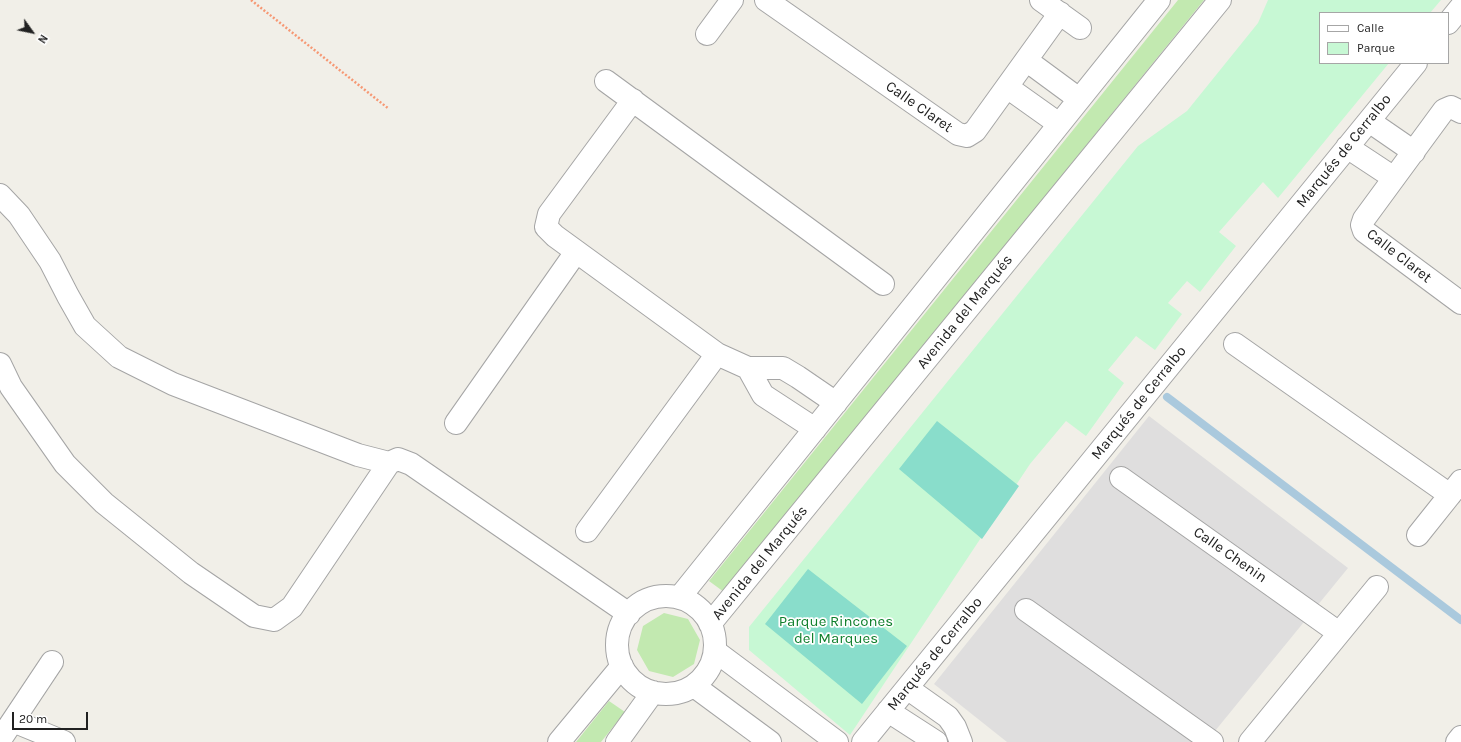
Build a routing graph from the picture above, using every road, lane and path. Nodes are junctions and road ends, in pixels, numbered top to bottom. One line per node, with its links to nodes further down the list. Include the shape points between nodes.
1 (251, 0): 18 (path)
2 (732, 0): 11 (street)
3 (766, 0): 15 (street, Calle Claret, via 958,134 967,136 975,131)
4 (1041, 0): 8 (street)
5 (1159, 0): 16 (street)
6 (1220, 0): 44 (street, Avenida del Marqués)
7 (1461, 7): 9 (street)
8 (1060, 13): 10 (street); 12 (street, Calle Claret)
9 (1449, 22)
10 (1080, 28)
11 (707, 34)
12 (1026, 60): 15 (street, Calle Claret); 16 (street)
13 (1415, 64): 20 (street, Marqués de Cerralbo)
14 (606, 80): 17 (street)
15 (1006, 87): 21 (street)
16 (1080, 99): 21 (street)
17 (633, 100): 25 (street, via 549,214 546,227); 26 (street)
18 (389, 109)
19 (1461, 112): 23 (street, via 1451,107 1444,110)
20 (1369, 121): 22 (street, Marqués de Cerralbo); 23 (street)
21 (1059, 124): 32 (street)
22 (1347, 147): 23 (street); 50 (street, Marqués de Cerralbo)
23 (1404, 164): 27 (street, Calle Claret, via 1364,219 1364,231)
24 (0, 195): 35 (street, via 19,215 50,261 85,326 119,357 173,384 358,455)
25 (576, 252): 29 (street); 33 (street)
26 (883, 284)
27 (1461, 303)
28 (1236, 344): 37 (street)
29 (717, 354): 31 (street); 38 (street)
30 (0, 364): 35 (street, via 11,386 65,464 104,503 191,573 254,616 274,620 292,607)
31 (748, 368): 32 (street, via 783,368); 34 (street, via 763,395)
32 (836, 403): 34 (street)
33 (456, 423)
34 (815, 429): 41 (street)
35 (389, 463): 43 (street, via 398,459 411,464)
36 (1120, 478): 45 (street, Calle Chenin)
37 (1455, 488): 39 (street)
38 (587, 531)
39 (1418, 535)
40 (1377, 586): 45 (street)
41 (679, 598): 43 (street, via 666,596 652,599 639,605); 44 (street, via 703,612)
42 (1026, 610): 64 (street)
43 (629, 614): 48 (street, via 618,639 618,654)
44 (710, 624): 46 (street, via 715,637)
45 (1339, 633): 65 (street)
46 (715, 651): 49 (street, via 712,665); 60 (street)
47 (52, 662): 53 (street)
48 (622, 666): 51 (street, via 636,683); 57 (street)
49 (694, 686): 51 (street, via 681,692); 59 (street)
50 (907, 688): 52 (street, Marqués de Cerralbo); 63 (street, via 948,717)
51 (654, 692): 58 (street)
52 (888, 711): 61 (street, Marqués de Cerralbo); 62 (street)
53 (13, 721): 55 (street); 56 (street)
54 (1461, 737): 66 (street)
55 (0, 740)
56 (64, 742)
57 (559, 742)
58 (617, 742)
59 (770, 742)
60 (837, 742)
61 (863, 742)
62 (936, 742)
63 (961, 742)
64 (1212, 742)
65 (1250, 742)
66 (1457, 742)

